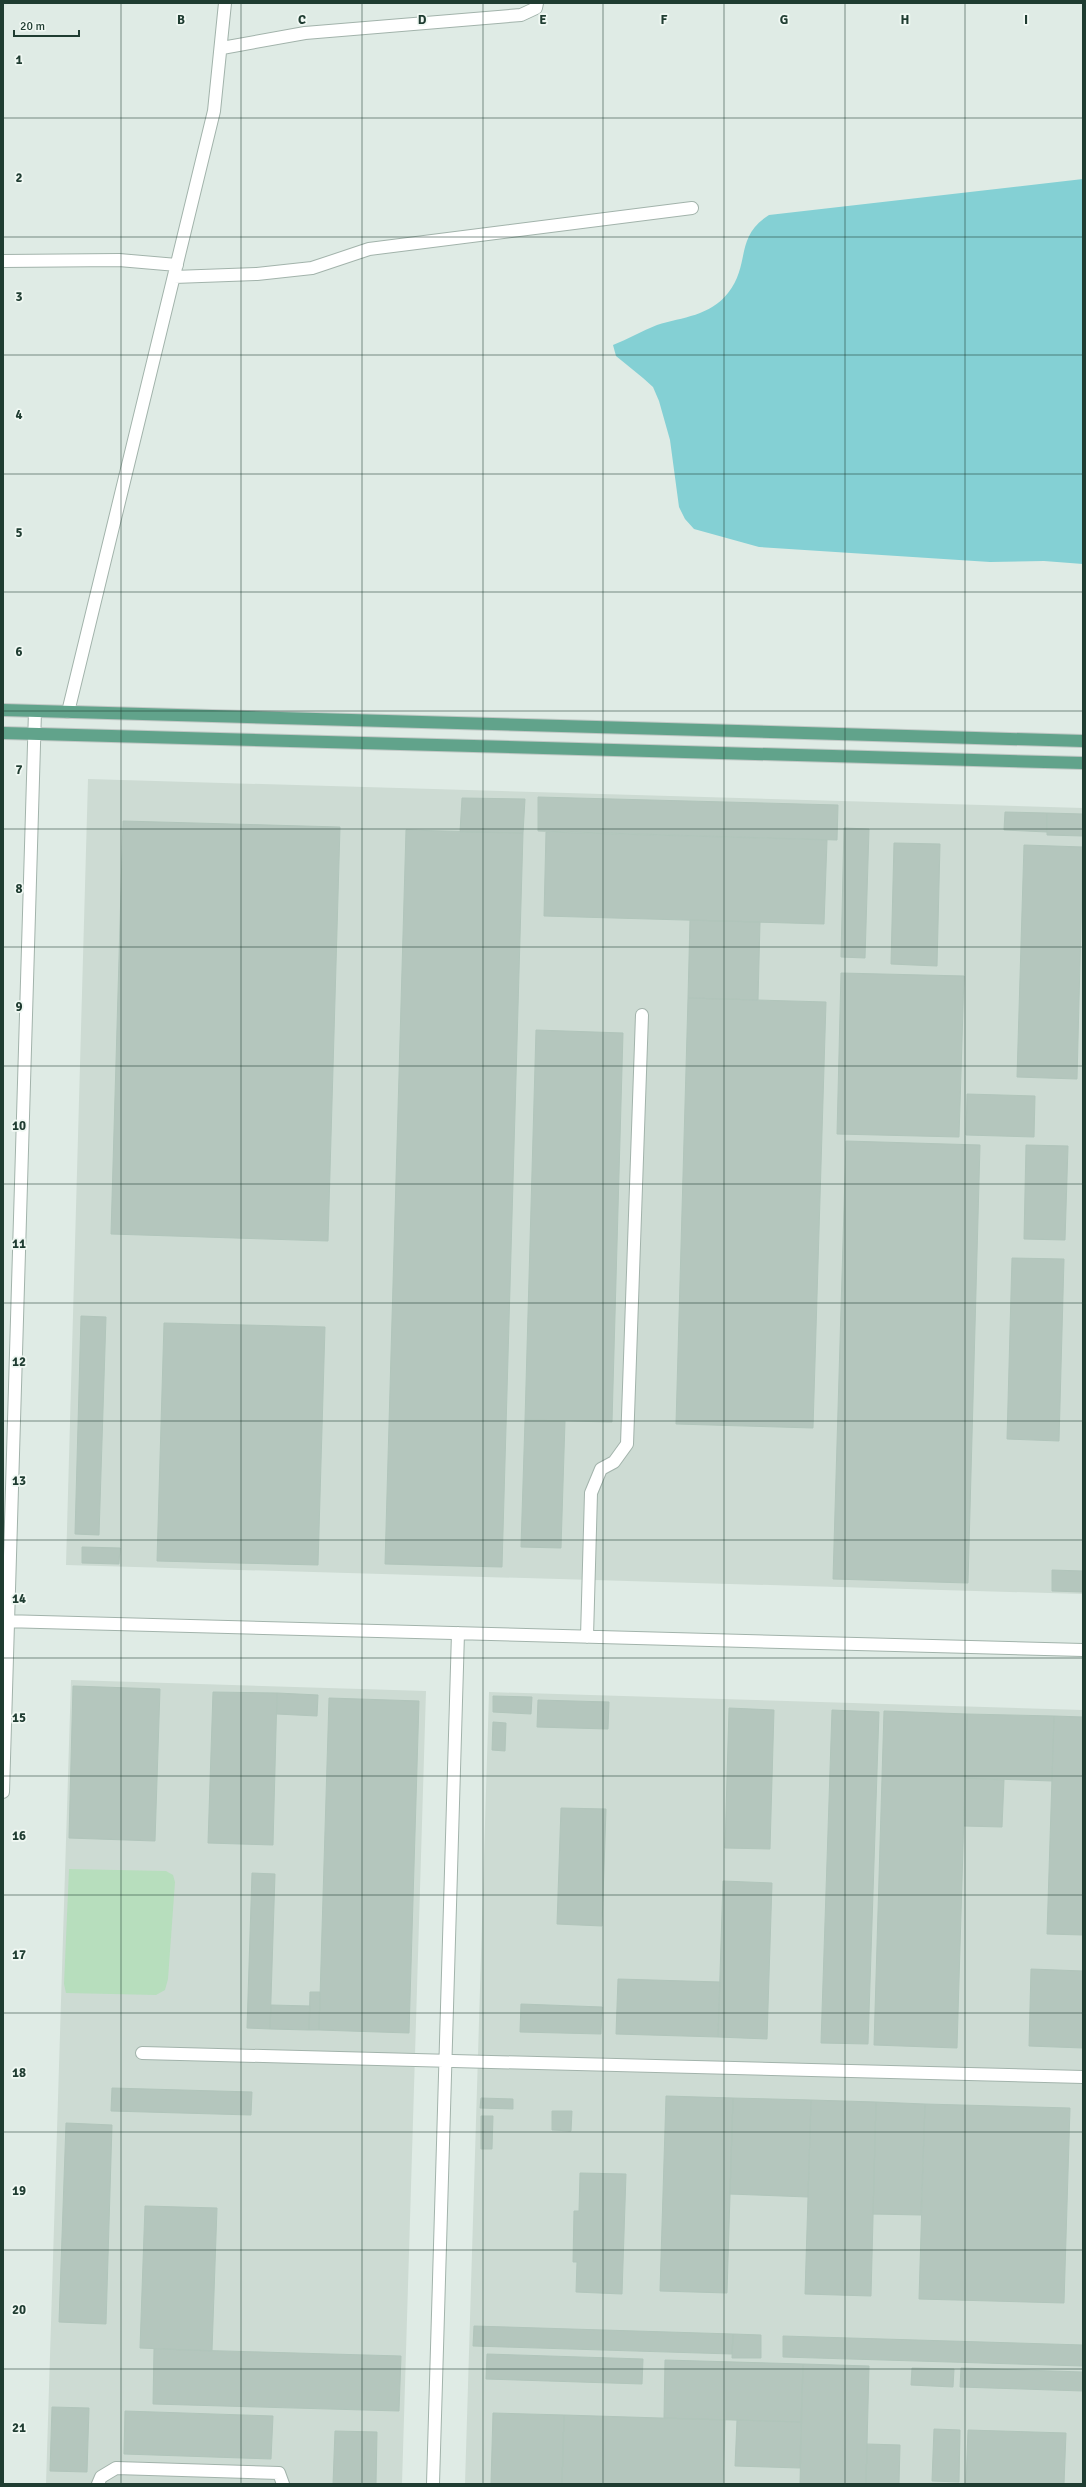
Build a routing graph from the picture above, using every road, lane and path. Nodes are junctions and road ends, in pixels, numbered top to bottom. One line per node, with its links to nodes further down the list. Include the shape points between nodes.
1 (224, 3): 3 (street)
2 (537, 3): 3 (street, via 536,8 521,15 305,33)
3 (222, 48): 6 (street, via 214,110)
4 (692, 208): 6 (street, via 369,248 312,268 257,274)
5 (3, 261): 6 (street, via 119,260)
6 (176, 271): 9 (street)
7 (3, 710): 8 (main road)
8 (35, 711): 9 (main road); 11 (street)
9 (68, 712): 12 (main road)
10 (3, 733): 11 (main road)
11 (34, 734): 13 (main road); 15 (street)
12 (1083, 741)
13 (1083, 764)
14 (642, 1015): 17 (street, via 627,1444 614,1462 601,1469 591,1493)
15 (6, 1621): 16 (street); 19 (street)
16 (458, 1633): 17 (street); 21 (street)
17 (586, 1637): 18 (street)
18 (1083, 1650)
19 (3, 1792)
20 (142, 2053): 21 (street)
21 (446, 2060): 22 (street); 25 (street)
22 (1083, 2077)
23 (98, 2484): 24 (street, via 101,2477 116,2468 279,2473)
24 (283, 2484)
25 (433, 2484)

